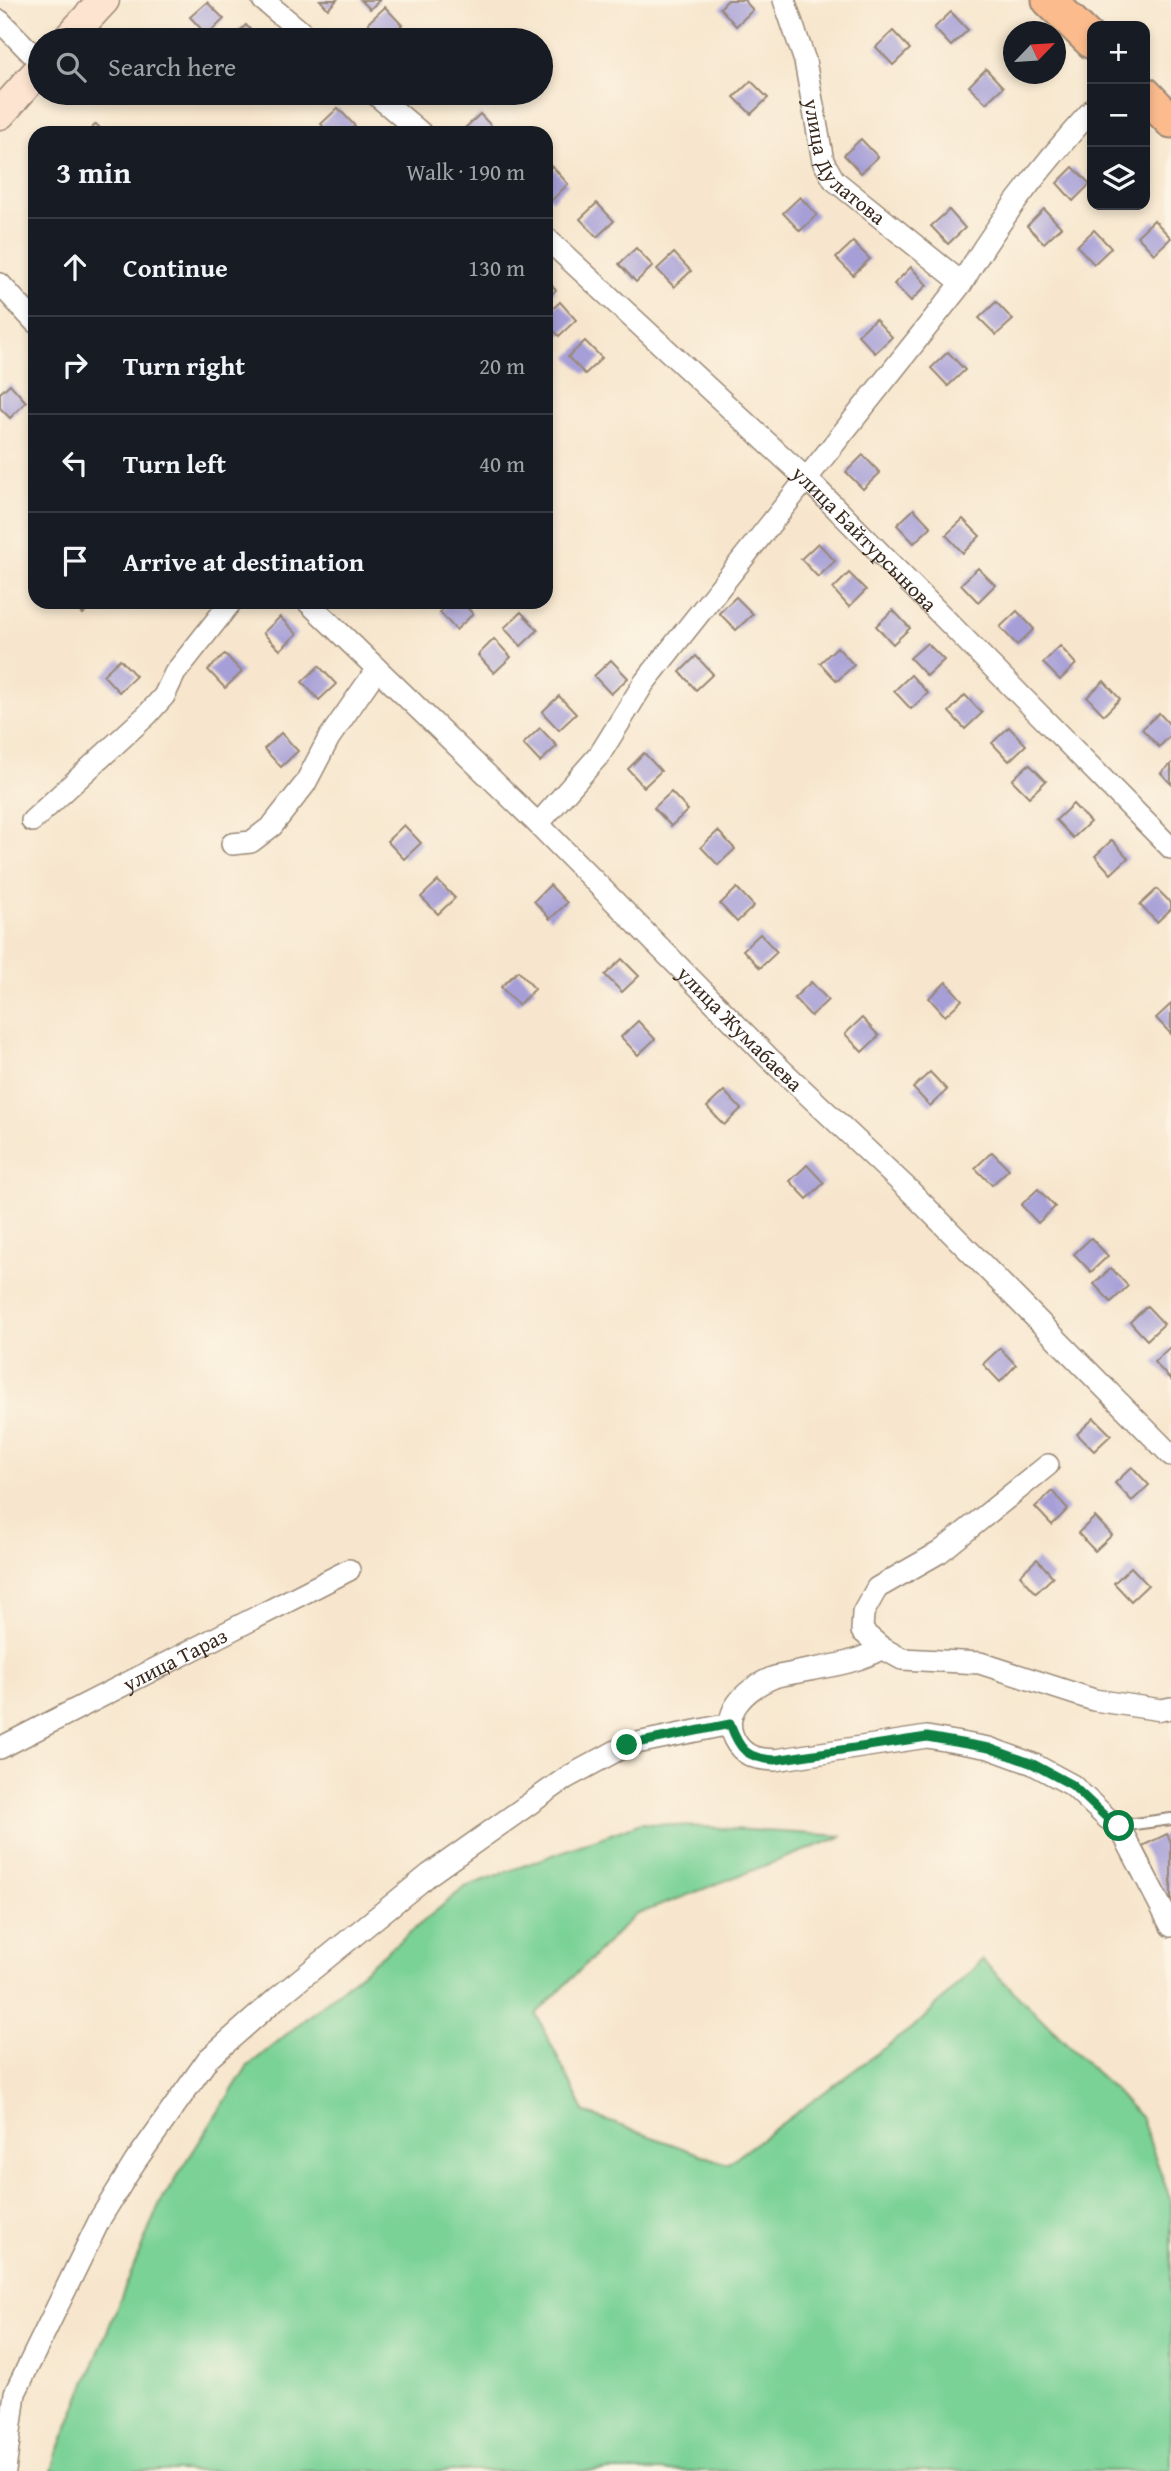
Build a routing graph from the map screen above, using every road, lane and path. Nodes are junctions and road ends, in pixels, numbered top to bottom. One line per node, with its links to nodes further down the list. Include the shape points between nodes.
1 (104, 0): 6 (street)
2 (263, 0): 7 (street)
3 (784, 0): 19 (street, улица Дулатова, via 805,61 823,161 834,180)
4 (1049, 0): 8 (main road)
5 (0, 21): 9 (street)
6 (77, 28)
7 (297, 28)
8 (1087, 37)
9 (28, 50)
10 (28, 82): 13 (street)
11 (1150, 99): 15 (main road)
12 (387, 105): 16 (street)
13 (0, 114)
14 (1087, 115): 19 (street, via 986,240)
15 (1171, 121)
16 (413, 126)
17 (553, 244): 21 (street, улица Байтурсынова)
18 (0, 284): 20 (street)
19 (962, 284): 21 (street)
20 (28, 314)
21 (807, 480): 26 (street, via 644,683 600,754); 28 (street, улица Байтурсынова)
22 (225, 609): 25 (street, via 147,715)
23 (315, 609): 24 (street, улица Жумабаева)
24 (377, 669): 26 (street, улица Жумабаева); 27 (street, via 272,826 251,842)
25 (32, 821)
26 (538, 824): 29 (street, улица Жумабаева)
27 (232, 844)
28 (1171, 848)
29 (1171, 1455)
30 (1048, 1465): 32 (street, via 940,1552 877,1588 863,1613 862,1631)
31 (349, 1570): 35 (street, улица Тараз)
32 (882, 1648): 33 (street, via 902,1659 980,1663 1094,1700); 34 (street, via 868,1657 772,1678 734,1704)
33 (1171, 1708)
34 (730, 1724): 37 (street, via 737,1744 754,1759 775,1760 927,1737 989,1748 1072,1785); 39 (street, via 627,1745 566,1778 430,1874 208,2059 101,2217 15,2393)
35 (0, 1748)
36 (1171, 1819): 37 (lane)
37 (1119, 1826): 38 (street)
38 (1171, 1926)
39 (5, 2471)

